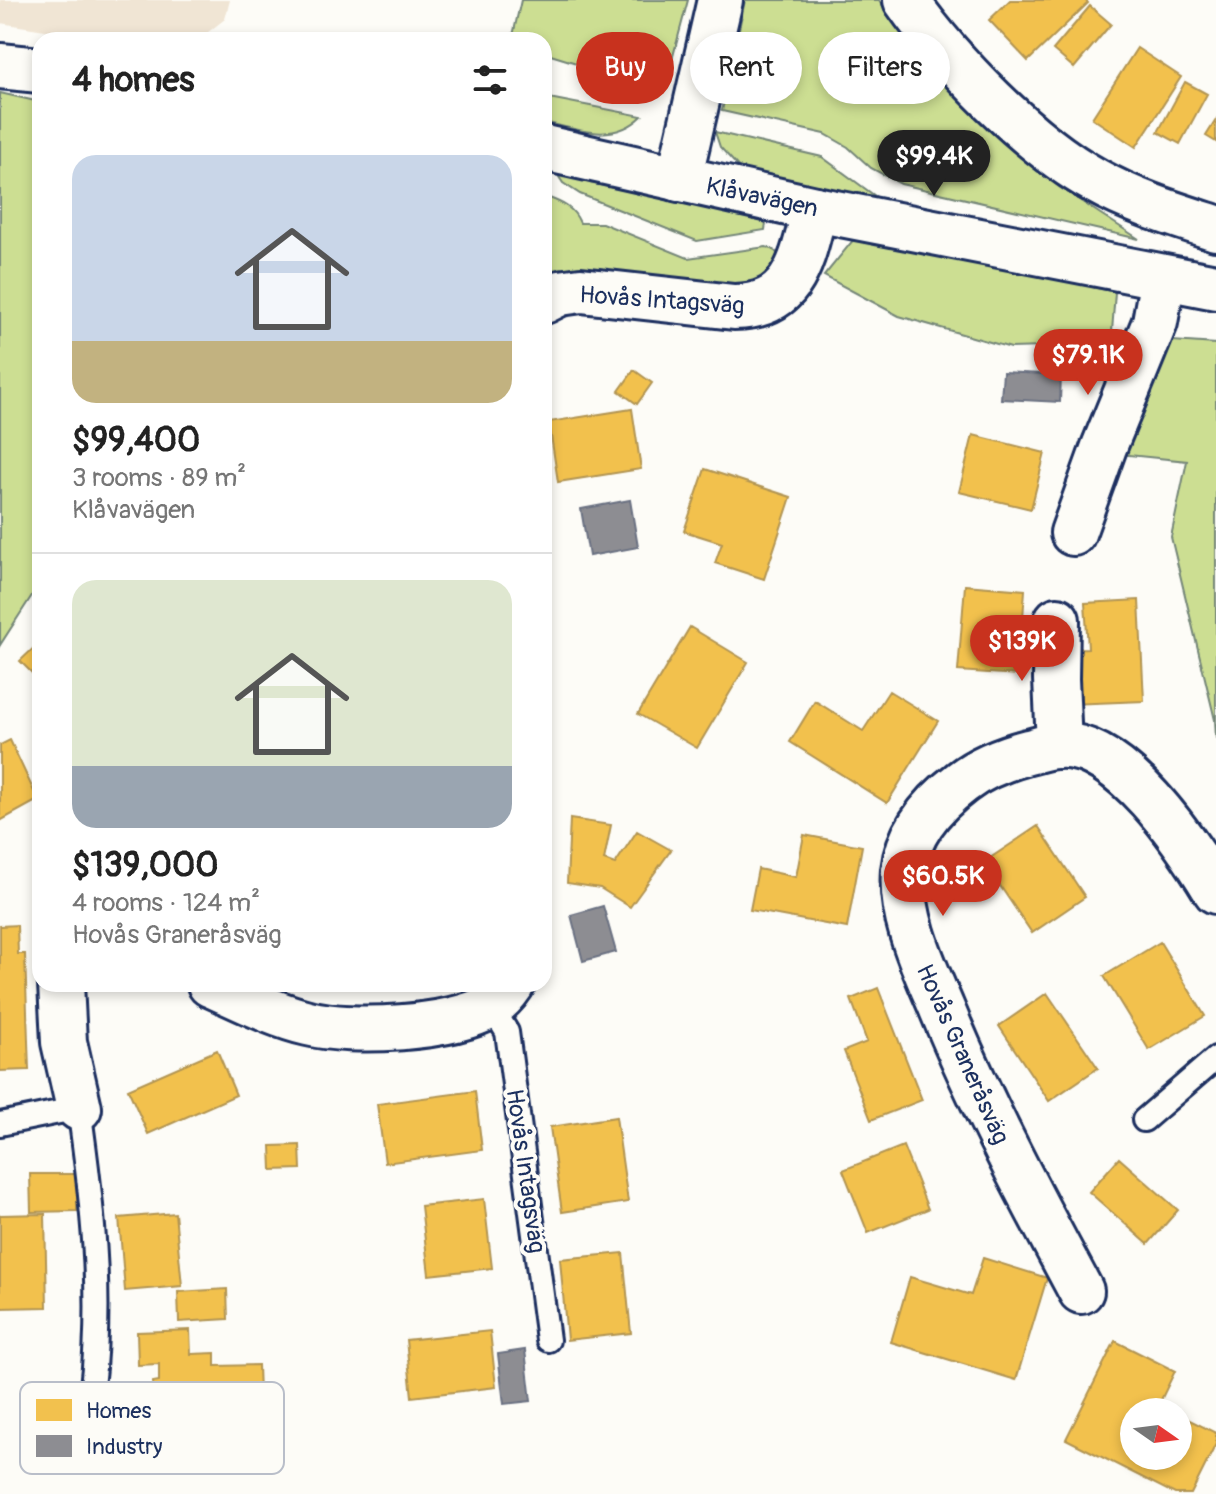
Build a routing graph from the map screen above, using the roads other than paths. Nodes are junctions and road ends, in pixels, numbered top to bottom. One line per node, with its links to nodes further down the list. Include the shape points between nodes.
1 (720, 0): 6 (street)
2 (906, 0): 8 (street, via 1021,128 1061,159 1127,196)
3 (0, 66): 4 (street)
4 (32, 69)
5 (552, 150): 6 (street, Klåvavägen)
6 (679, 179): 7 (street, Klåvavägen)
7 (815, 209): 9 (street, Klåvavägen); 11 (street, Hovås Intagsväg, via 797,271 785,289 756,307 581,290)
8 (1216, 228)
9 (1163, 278): 10 (street, Klåvavägen); 12 (street, via 1155,322)
10 (1216, 287)
11 (552, 297)
12 (1073, 533)
13 (1057, 620): 14 (street)
14 (1059, 745): 15 (street, via 1091,753 1136,785 1194,854); 23 (street, Hovås Graneråsväg, via 1011,756 948,793 920,825 904,869 918,953 1011,1162)
15 (1216, 891)
16 (61, 992): 20 (street, via 64,1042)
17 (229, 992): 18 (street, Hovås Intagsväg, via 306,1023 339,1029 433,1023 469,1015)
18 (502, 995): 24 (lane, Hovås Intagsväg)
19 (1216, 1058): 21 (lane)
20 (79, 1108): 22 (lane); 25 (lane, via 95,1264)
21 (1144, 1120)
22 (0, 1124)
23 (1081, 1291)
24 (548, 1340)
25 (93, 1382)

